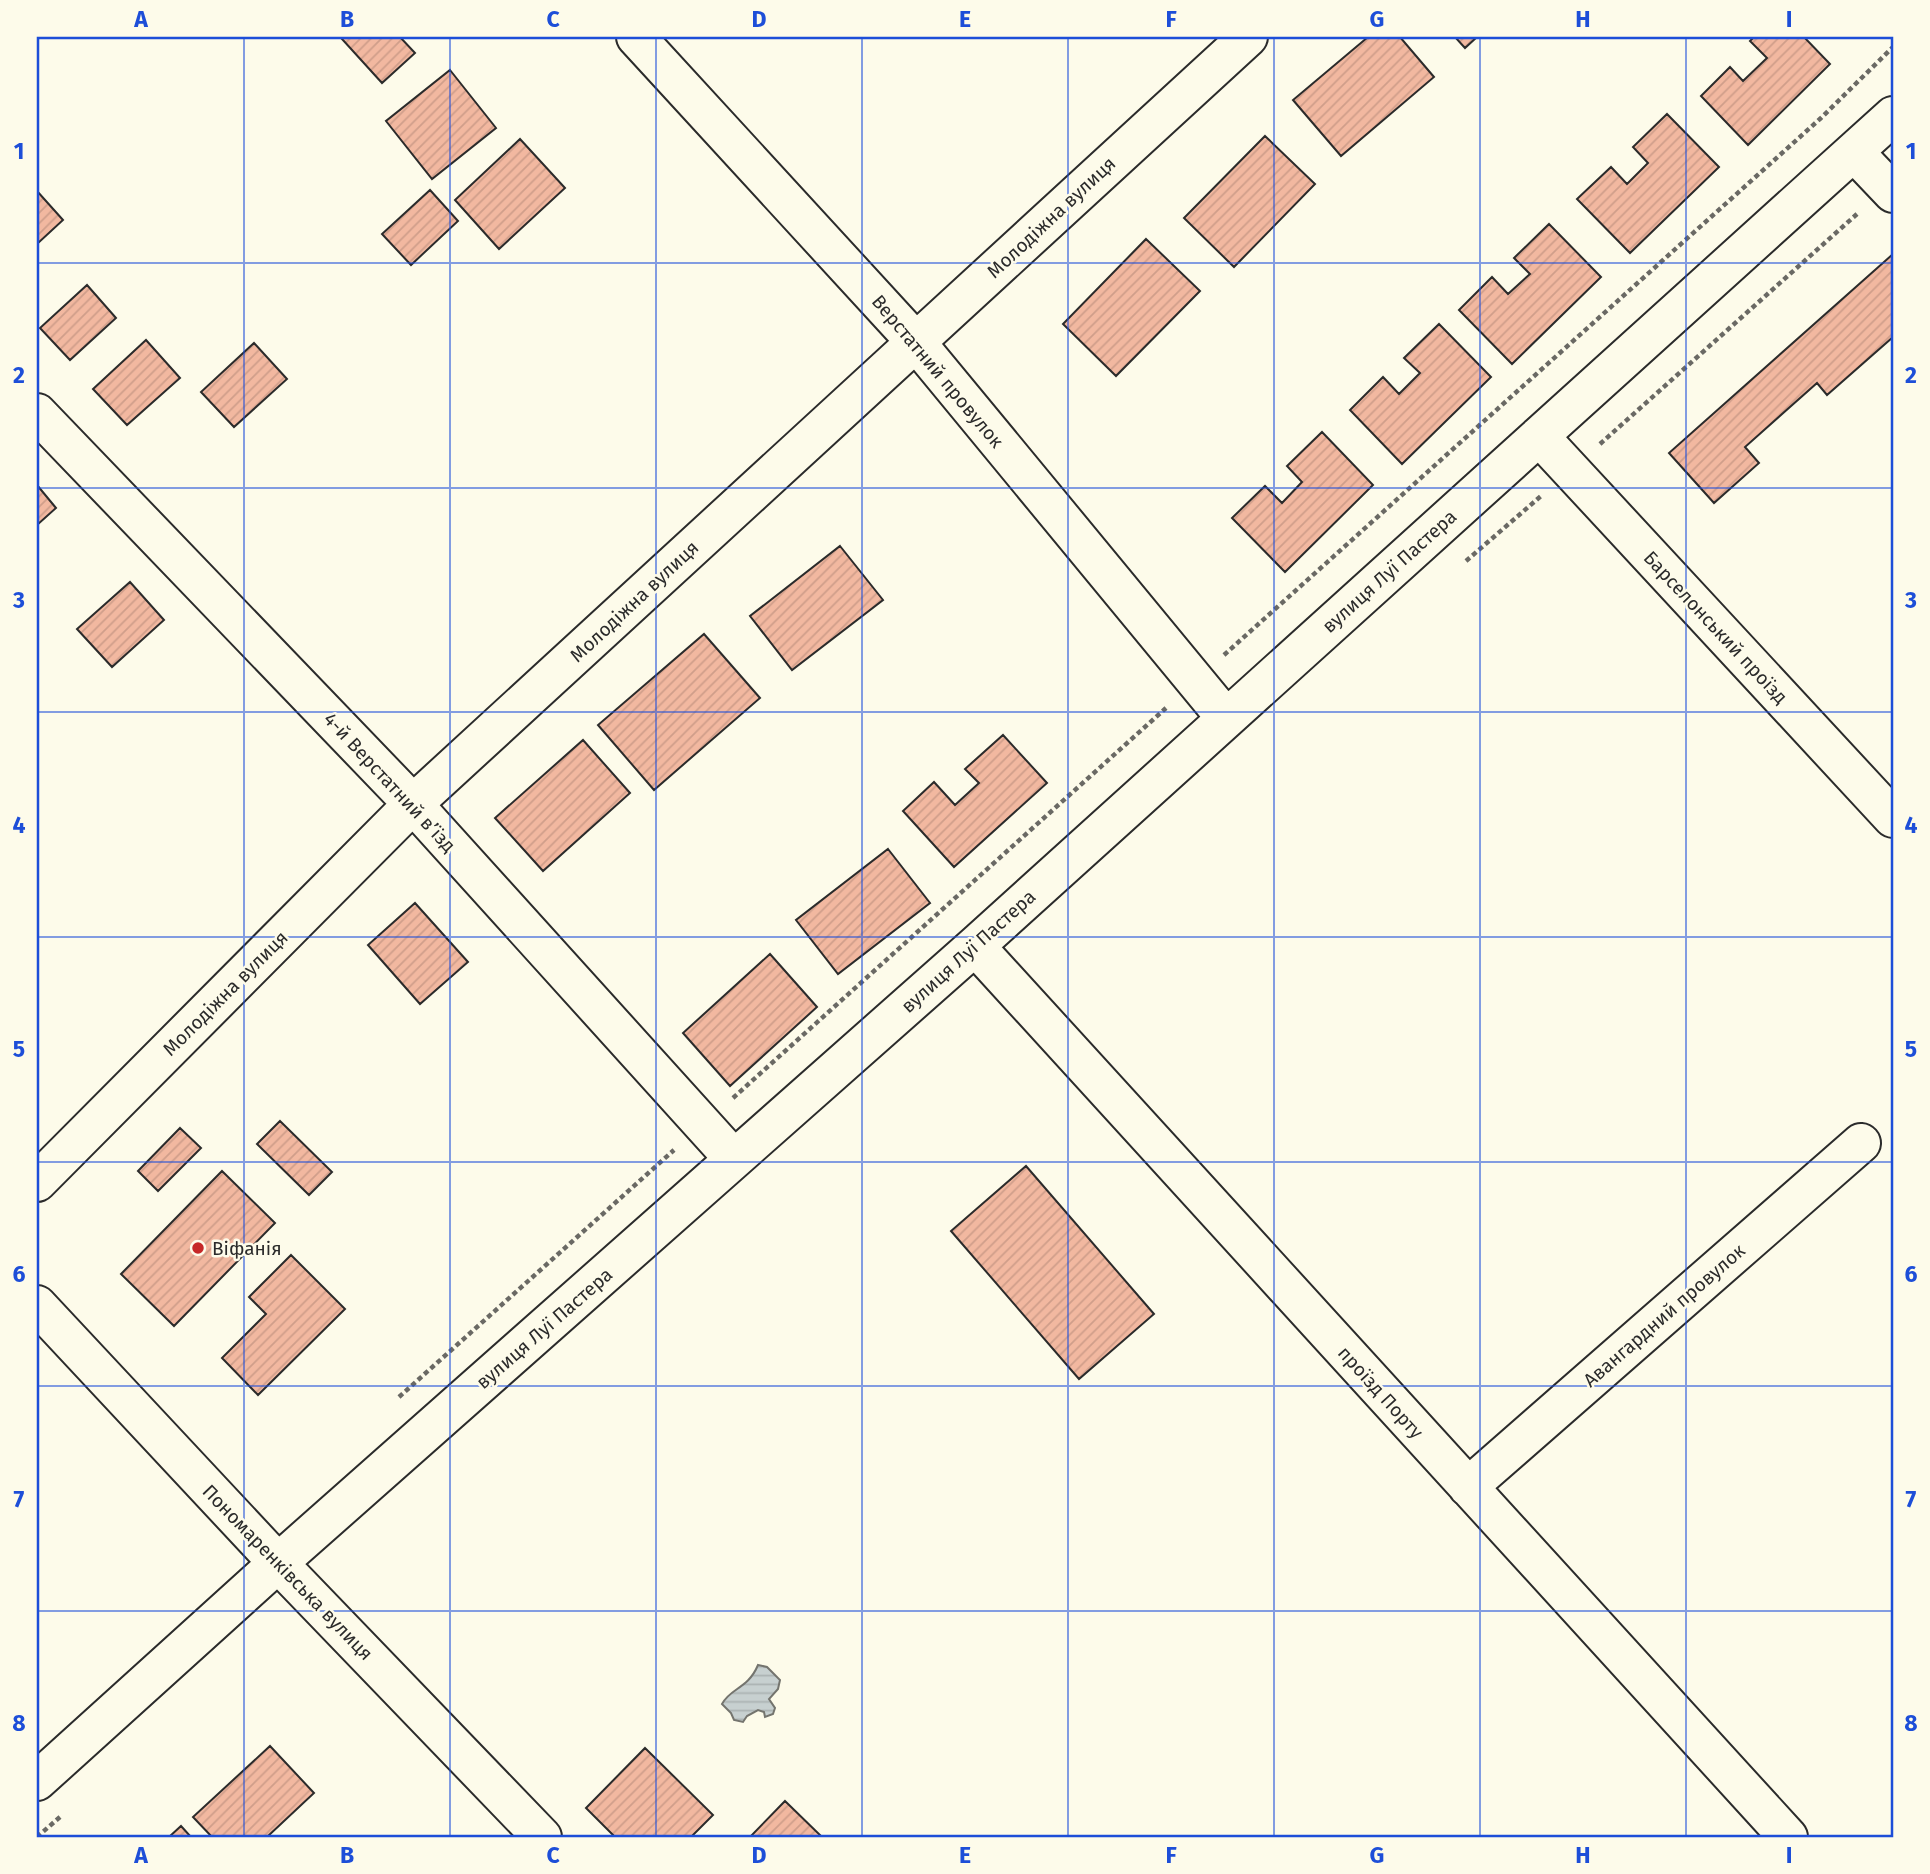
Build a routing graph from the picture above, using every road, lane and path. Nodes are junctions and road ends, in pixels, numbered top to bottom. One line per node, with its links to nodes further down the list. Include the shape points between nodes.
1 (636, 37): 7 (street, Верстатний провулок)
2 (1248, 37): 7 (street, Молодіжна вулиця)
3 (1893, 47): 10 (path, via 1821,118)
4 (1893, 116): 5 (street, вулиця Луї Пастера)
5 (1854, 152): 6 (street); 9 (street, вулиця Луї Пастера)
6 (1893, 193)
7 (915, 341): 12 (street, Верстатний провулок); 13 (street, Молодіжна вулиця)
8 (37, 413): 13 (street, 4-й Верстатний в’їзд)
9 (1539, 436): 12 (street, вулиця Луї Пастера); 14 (street, Барселонський проїзд)
10 (1221, 658)
11 (1169, 705): 16 (path)
12 (1226, 718): 15 (street, вулиця Луї Пастера)
13 (413, 804): 16 (street, 4-й Верстатний в’їзд); 19 (street, Молодіжна вулиця)
14 (1893, 818)
15 (975, 946): 18 (street, вулиця Луї Пастера); 22 (street, проїзд Порту)
16 (703, 1124): 18 (street, 4-й Верстатний в’їзд); 21 (path)
17 (1861, 1143): 22 (street, Авангардний провулок)
18 (734, 1159): 23 (street, вулиця Луї Пастера)
19 (37, 1182)
20 (37, 1305): 23 (street, Пономаренківська вулиця)
21 (393, 1402)
22 (1468, 1486): 26 (street, проїзд Порту)
23 (278, 1563): 24 (street, вулиця Луї Пастера); 25 (street, Пономаренківська вулиця)
24 (37, 1781)
25 (542, 1837)
26 (1788, 1837)

